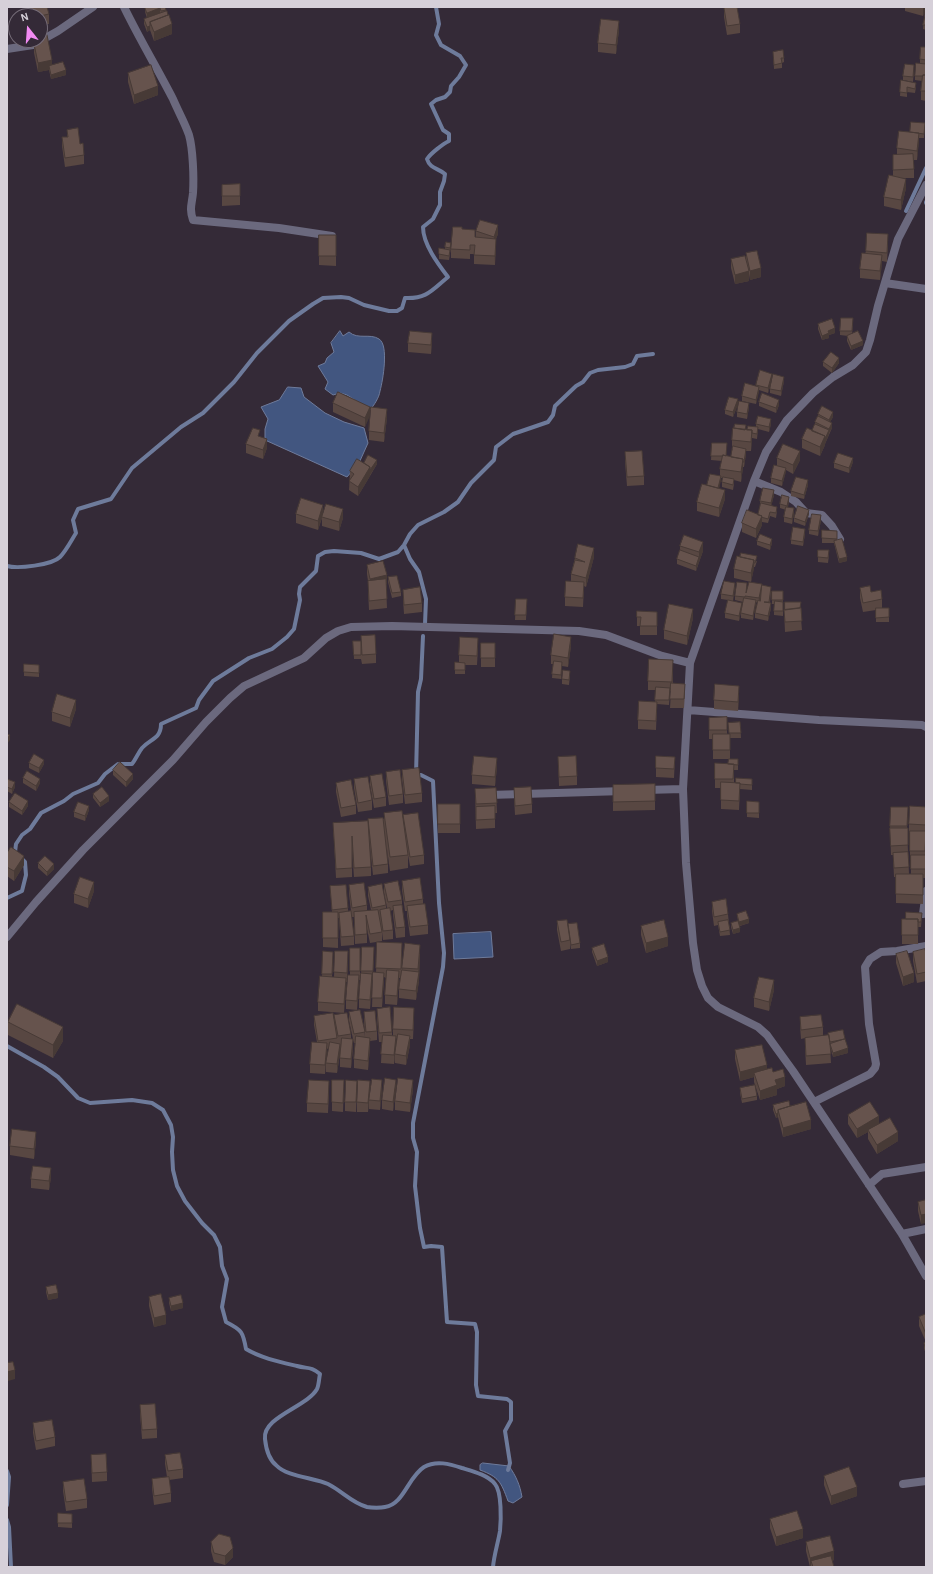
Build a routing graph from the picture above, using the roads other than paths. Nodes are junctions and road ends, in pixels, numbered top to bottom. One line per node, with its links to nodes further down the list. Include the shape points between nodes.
1 (92, 7): 3 (street, via 33,45)
2 (124, 7): 5 (street, via 155,64 189,136 193,181 190,210 193,220)
3 (7, 49)
4 (926, 185): 6 (street, via 898,239)
5 (332, 236)
6 (885, 283): 7 (street); 8 (street, via 866,352 853,365 813,393 787,420 766,452)
7 (926, 289)
8 (754, 481): 9 (street, via 781,492 806,513 822,515); 10 (street)
9 (840, 540)
10 (690, 663): 11 (street); 17 (street, via 662,656 606,635 580,631 392,626 351,627 338,631 304,658 244,686 230,698 173,760 83,850)
11 (688, 710): 12 (street, via 819,720 922,724); 13 (street)
12 (926, 727)
13 (683, 789): 14 (street); 19 (street, via 693,943 702,986 708,998 718,1007 758,1027 767,1035)
14 (489, 795)
15 (926, 891): 16 (street)
16 (923, 914)
17 (7, 937)
18 (926, 946): 19 (street, via 881,952 870,959 865,967 869,1024 876,1056 875,1068 870,1074)
19 (814, 1102): 21 (street)
20 (926, 1167): 21 (street, via 882,1174)
21 (869, 1185): 23 (street)
22 (926, 1229): 23 (street)
23 (902, 1234): 24 (street)
24 (926, 1276)
25 (926, 1481): 26 (street)
26 (903, 1484)

